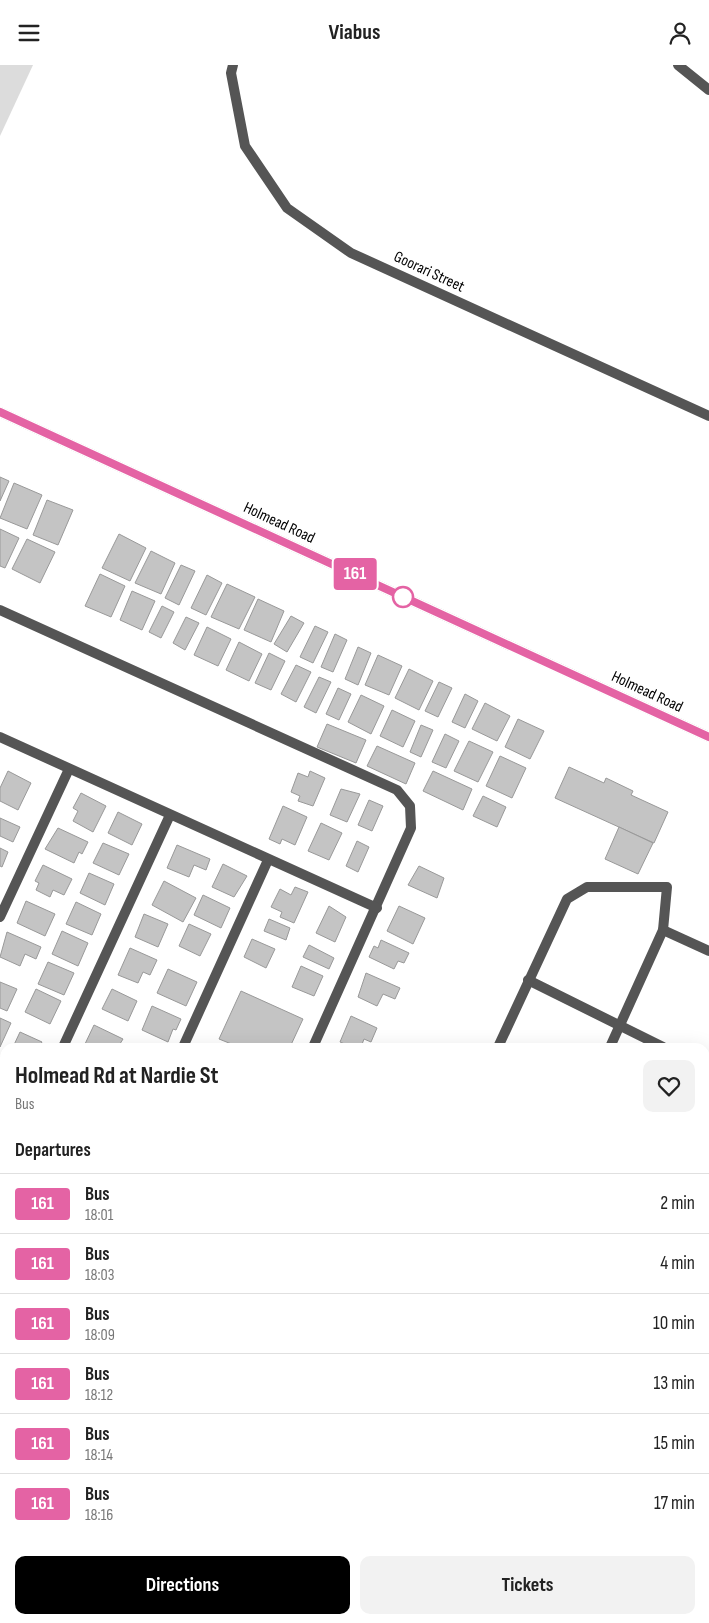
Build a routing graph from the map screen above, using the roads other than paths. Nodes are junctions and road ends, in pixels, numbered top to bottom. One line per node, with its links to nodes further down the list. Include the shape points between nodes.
1 (233, 65): 5 (street, Goorari Street, via 231,73 245,146 287,208 351,253)
2 (678, 65): 3 (street)
3 (709, 91)
4 (0, 412): 8 (street, Holmead Road)
5 (709, 416)
6 (0, 610): 12 (street, via 397,789 410,806 411,827)
7 (0, 737): 9 (street)
8 (709, 737)
9 (69, 769): 10 (street); 13 (street)
10 (170, 815): 11 (street); 18 (street)
11 (268, 860): 12 (street); 19 (street)
12 (377, 908): 20 (street)
13 (0, 917)
14 (663, 930): 15 (street); 16 (street, via 667,887 587,887 567,899); 17 (street)
15 (709, 951)
16 (528, 980): 17 (street); 21 (street)
17 (620, 1026): 22 (street); 23 (street)
18 (65, 1043)
19 (185, 1043)
20 (315, 1043)
21 (500, 1043)
22 (612, 1043)
23 (655, 1043)

